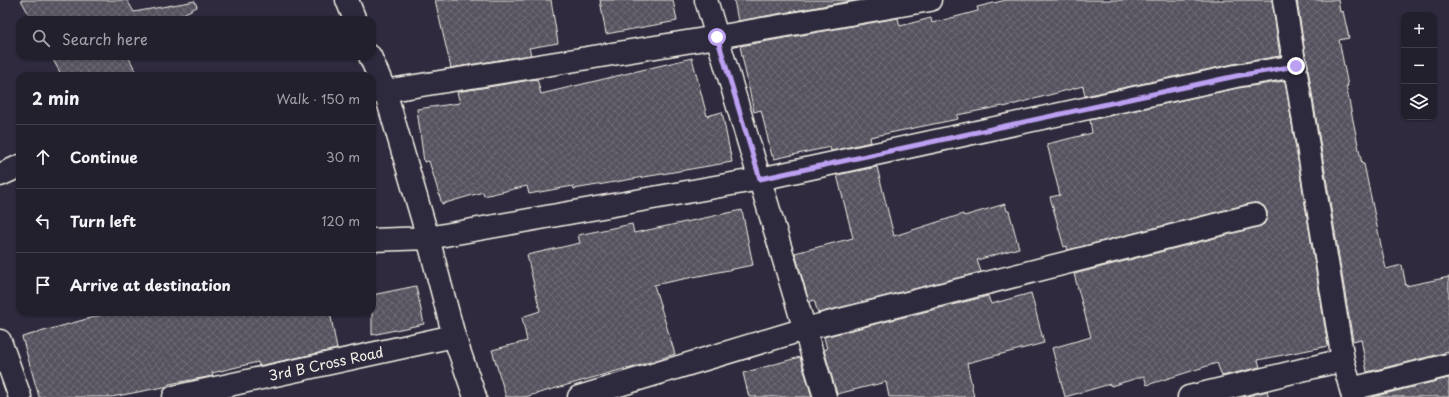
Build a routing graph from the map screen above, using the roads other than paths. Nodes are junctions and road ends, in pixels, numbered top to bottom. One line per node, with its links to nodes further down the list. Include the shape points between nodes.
1 (347, 0): 5 (street)
2 (706, 0): 6 (street)
3 (930, 0): 6 (street)
4 (1284, 0): 8 (street)
5 (353, 16)
6 (717, 37): 11 (street); 14 (street)
7 (371, 60): 9 (street)
8 (1296, 66): 14 (street, via 1236,76); 21 (street)
9 (374, 72)
10 (376, 80): 11 (street)
11 (379, 92): 16 (street)
12 (16, 168): 13 (street)
13 (0, 175)
14 (760, 179): 16 (street); 18 (street)
15 (1255, 215): 18 (street)
16 (428, 238): 17 (street); 19 (street)
17 (376, 240)
18 (805, 329): 27 (street); 28 (street)
19 (454, 336): 25 (street, 3rd B Cross Road); 26 (street)
20 (0, 341): 24 (street)
21 (1344, 360): 23 (street); 29 (street)
22 (1449, 365): 23 (street)
23 (1352, 393)
24 (20, 397)
25 (174, 397)
26 (475, 397)
27 (579, 397)
28 (825, 397)
29 (1189, 397)

